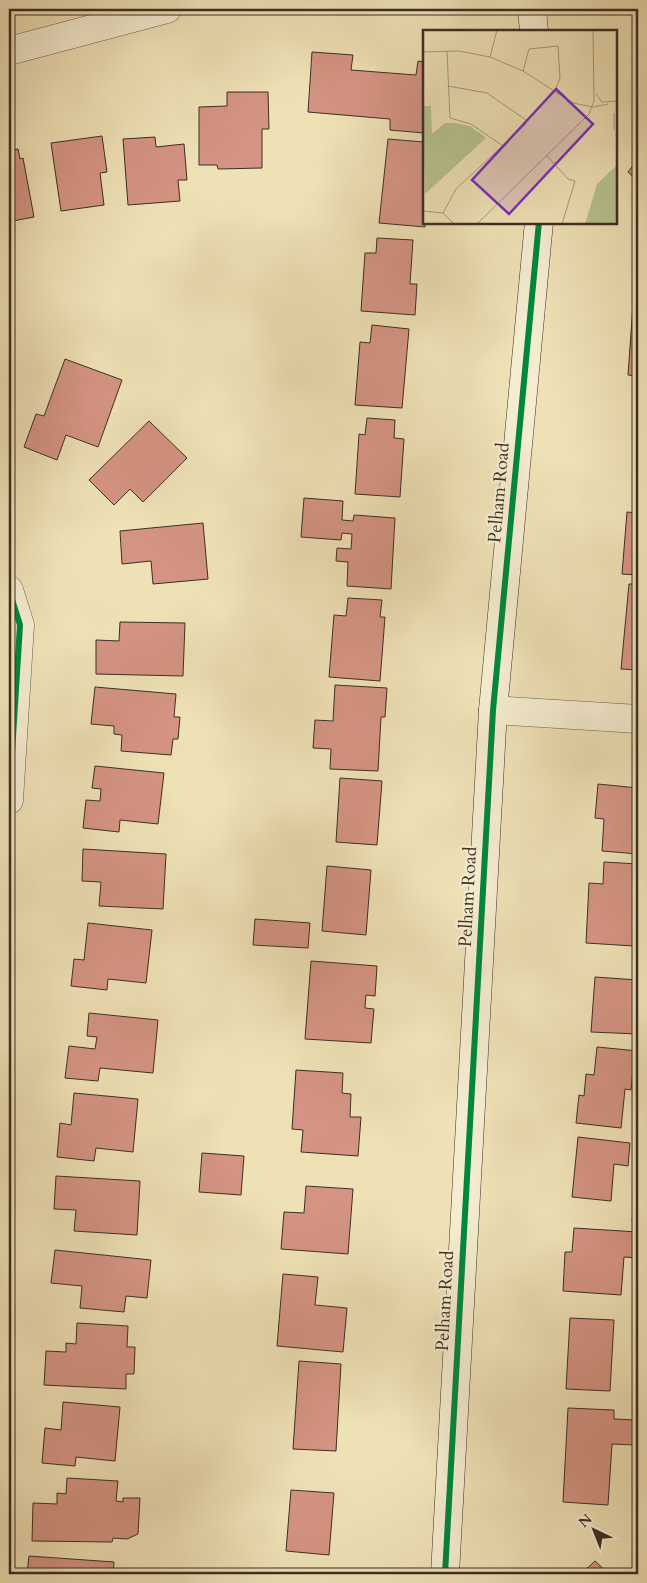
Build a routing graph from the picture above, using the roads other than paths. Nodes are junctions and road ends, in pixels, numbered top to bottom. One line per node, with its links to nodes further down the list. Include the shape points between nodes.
1 (166, 9): 4 (main road)
2 (532, 9): 3 (main road)
3 (534, 30)
4 (9, 51)
5 (539, 224): 7 (main road, Pelham Road)
6 (9, 590): 9 (main road, via 20,625)
7 (493, 710): 8 (main road); 10 (main road, Pelham Road)
8 (638, 719)
9 (9, 800)
10 (445, 1574)

